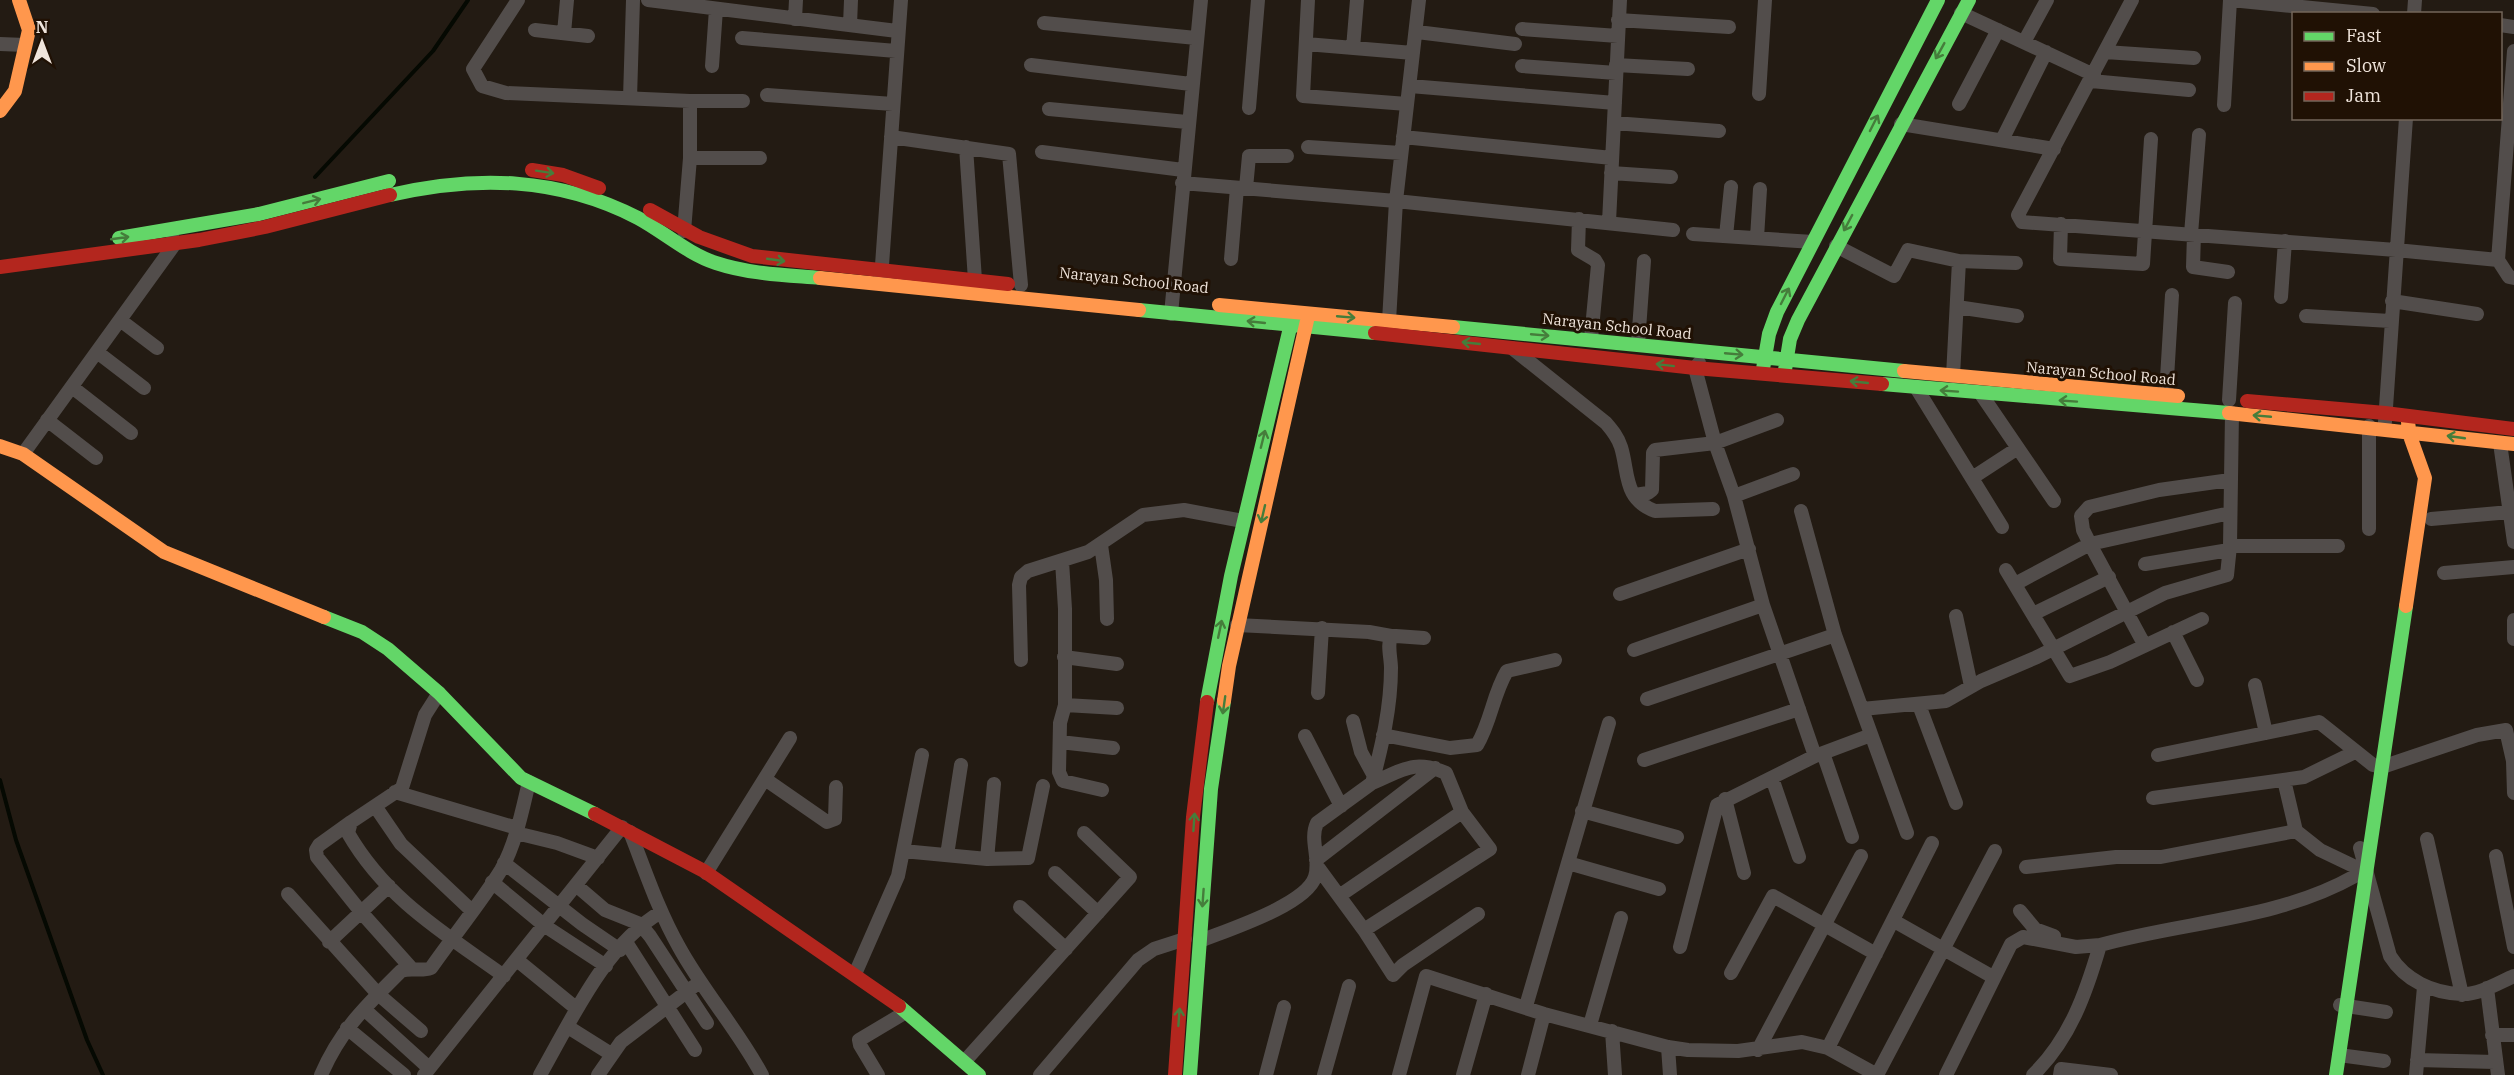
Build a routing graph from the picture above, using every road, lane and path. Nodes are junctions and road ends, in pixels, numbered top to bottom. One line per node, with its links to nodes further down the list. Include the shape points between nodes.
1 (19, 0): 45 (street, via 29,30)
2 (518, 0): 65 (street, via 472,69 482,86 506,93)
3 (567, 0): 36 (street)
4 (634, 0): 20 (street); 65 (street)
5 (796, 0): 26 (street)
6 (851, 0): 29 (street)
7 (901, 0): 34 (street)
8 (1201, 0): 40 (street)
9 (1258, 0): 73 (street)
10 (1308, 0): 43 (street)
11 (1357, 0): 46 (street)
12 (1419, 0): 35 (street)
13 (1620, 0): 27 (street)
14 (1765, 0): 63 (street)
15 (1938, 0): 117 (street, one-way to 15)
16 (1969, 0): 25 (street)
17 (2047, 0): 41 (street)
18 (2132, 0): 50 (street)
19 (2231, 0): 24 (street); 72 (street)
20 (652, 1): 21 (street)
21 (702, 4): 23 (street)
22 (750, 7): 23 (street); 26 (street)
23 (716, 9): 54 (street)
24 (2357, 12)
25 (1961, 13): 33 (street); 80 (street, one-way to 80)
26 (795, 19): 29 (street)
27 (1618, 20): 30 (street); 38 (street)
28 (1044, 23): 40 (street)
29 (850, 26): 34 (street)
30 (1729, 27)
31 (1522, 29): 38 (street)
32 (534, 30): 36 (street)
33 (1998, 30): 41 (street); 71 (street)
34 (897, 32): 47 (street)
35 (1417, 32): 44 (street); 51 (street)
36 (564, 33): 37 (street)
37 (588, 36)
38 (1618, 36): 56 (street)
39 (742, 38): 47 (street)
40 (1197, 38): 60 (street)
41 (2025, 42): 49 (street)
42 (0, 44): 45 (street)
43 (1306, 44): 46 (street); 70 (street, via 1303,96)
44 (1515, 44)
45 (25, 45): 75 (street, via 15,91)
46 (1353, 48): 51 (street)
47 (896, 51): 69 (street)
48 (2514, 51): 59 (street)
49 (2046, 52): 58 (street); 86 (street)
50 (2105, 52): 52 (street); 58 (street)
51 (1413, 53): 61 (street)
52 (2194, 58)
53 (1031, 65): 60 (street)
54 (712, 66)
55 (1522, 66): 56 (street)
56 (1616, 69): 57 (street); 68 (street)
57 (1688, 69)
58 (2092, 78): 62 (street); 89 (street)
59 (2513, 80): 76 (street)
60 (1191, 84): 78 (street)
61 (1410, 86): 68 (street); 70 (street)
62 (2189, 90)
63 (1759, 94)
64 (766, 95): 69 (street)
65 (630, 98): 66 (street)
66 (690, 101): 67 (street); 93 (street)
67 (743, 101)
68 (1615, 103): 79 (street)
69 (893, 104): 83 (street)
70 (1407, 104): 84 (street)
71 (1959, 104)
72 (2224, 105)
73 (1249, 108)
74 (1049, 109): 78 (street)
75 (0, 111)
76 (2512, 114): 102 (street)
77 (2406, 120): 120 (street)
78 (1187, 122): 97 (street)
79 (1614, 123): 81 (street); 95 (street)
80 (1901, 124): 86 (street); 118 (street, one-way to 118)
81 (1719, 131)
82 (2199, 135): 112 (street)
83 (891, 137): 87 (street); 130 (street)
84 (1403, 137): 91 (street); 95 (street)
85 (2151, 139): 109 (street)
86 (2002, 140): 89 (street)
87 (966, 147): 132 (street); 133 (street, via 1006,153 1011,158)
88 (1308, 147): 91 (street)
89 (2054, 149): 106 (street, via 2018,219)
90 (1042, 152): 97 (street)
91 (1401, 153): 103 (street)
92 (1287, 156): 100 (street, via 1249,156)
93 (690, 158): 94 (street); 108 (street)
94 (760, 158)
95 (1612, 158): 96 (street)
96 (1611, 173): 98 (street); 105 (street)
97 (1182, 176): 100 (street); 138 (street)
98 (1671, 177)
99 (1731, 187): 113 (street)
100 (1242, 188): 103 (street); 122 (street)
101 (1760, 189): 115 (street)
102 (2509, 193): 110 (street)
103 (1396, 201): 104 (street); 146 (street)
104 (1579, 219): 105 (street); 148 (street, via 1578,250 1598,265)
105 (1609, 222): 107 (street)
106 (2061, 225): 109 (street); 109 (street, via 2060,258 2141,265)
107 (1673, 230)
108 (684, 231): 114 (street, Narayan School Road, one-way to 108, via 389,181 497,170 563,175 645,207); 119 (street, Narayan School Road)
109 (2146, 231): 112 (street)
110 (2507, 233): 123 (street)
111 (1693, 234): 113 (street)
112 (2193, 234): 116 (street); 129 (street, via 2193,267)
113 (1726, 236): 115 (street)
114 (172, 238): 121 (street, one-way to 114); 126 (street, via 264,227 427,187 523,183 560,189 600,202 639,219); 128 (street); 144 (street)
115 (1757, 238): 117 (street)
116 (2284, 241): 120 (street); 135 (street)
117 (1813, 242): 154 (street, one-way to 117, via 1776,312)
118 (1836, 246): 125 (street, via 1894,276 1908,250); 155 (street, via 1798,320)
119 (719, 247): 126 (street); 130 (street, Narayan School Road, one-way to 130)
120 (2396, 250): 123 (street); 136 (street)
121 (0, 254)
122 (1232, 259)
123 (2498, 260): 131 (street, via 2509,278)
124 (1644, 261): 149 (street)
125 (1959, 261): 127 (street); 139 (street)
126 (712, 262): 130 (street, via 749,271)
127 (2016, 263)
128 (0, 267)
129 (2228, 272)
130 (881, 277): 132 (street, Narayan School Road); 138 (street)
131 (2514, 278)
132 (975, 280): 133 (street, Narayan School Road)
133 (1022, 285): 138 (street, Narayan School Road)
134 (2172, 295): 164 (street)
135 (2282, 297)
136 (2392, 301): 140 (street); 147 (street)
137 (2235, 303): 165 (street)
138 (1171, 307): 143 (street, Narayan School Road)
139 (1957, 307): 141 (street); 159 (street)
140 (2477, 314)
141 (2017, 316)
142 (2306, 316): 147 (street)
143 (1292, 319): 145 (street, Narayan School Road); 192 (street, one-way to 143)
144 (120, 320): 151 (street); 153 (street)
145 (1307, 320): 146 (street, Narayan School Road, one-way to 146); 150 (street, one-way to 145); 216 (street, one-way to 216)
146 (1389, 321): 148 (street, Narayan School Road, one-way to 148)
147 (2390, 321): 166 (street)
148 (1591, 339): 149 (street, Narayan School Road)
149 (1638, 344): 152 (street, Narayan School Road)
150 (1511, 347): 156 (street, one-way to 150); 184 (street, via 1617,436 1626,480)
151 (157, 348)
152 (1707, 351): 154 (street, Narayan School Road, one-way to 154); 156 (street)
153 (96, 352): 160 (street); 161 (street)
154 (1764, 356): 155 (street, Narayan School Road); 157 (street)
155 (1786, 358): 158 (street); 159 (street, Narayan School Road)
156 (1695, 368): 157 (street); 174 (street)
157 (1762, 372): 158 (street)
158 (1785, 374): 162 (street, one-way to 158)
159 (1953, 376): 164 (street, Narayan School Road)
160 (72, 387): 167 (street); 173 (street)
161 (144, 388)
162 (1917, 389): 163 (street, one-way to 162); 182 (street)
163 (1981, 394): 165 (street, one-way to 163); 178 (street)
164 (2166, 395): 165 (street, Narayan School Road)
165 (2230, 407): 166 (street, Narayan School Road); 170 (street, one-way to 165); 183 (street)
166 (2385, 413): 169 (street, Narayan School Road); 171 (street)
167 (47, 420): 179 (street); 180 (street)
168 (1777, 420): 174 (street)
169 (2408, 424): 171 (street); 172 (street, Narayan School Road); 175 (street, one-way to 169); 258 (street, via 2418,452 2412,535)
170 (2369, 426): 171 (street); 194 (street)
171 (2385, 428)
172 (2514, 429)
173 (131, 433)
174 (1715, 443): 184 (street, via 1655,450 1652,489); 185 (street)
175 (2500, 443): 176 (street); 189 (street)
176 (2514, 444)
177 (0, 446): 179 (street)
178 (2018, 448): 182 (street); 186 (street)
179 (23, 454): 234 (street, via 164,552 362,632 388,648)
180 (96, 458)
181 (1793, 474): 185 (street)
182 (1972, 478): 193 (street)
183 (2230, 480): 190 (street); 196 (street, via 2159,490 2089,507 2081,516)
184 (1635, 495): 187 (street, via 1655,511)
185 (1734, 496): 200 (street)
186 (2054, 501)
187 (1713, 509)
188 (1801, 511): 219 (street)
189 (2510, 512): 191 (street); 195 (street)
190 (2230, 513): 196 (street); 199 (street)
191 (2431, 519)
192 (1243, 521): 197 (street, via 1184,510 1162,511 1143,515); 325 (street, one-way to 192, via 1196,788 1213,665)
193 (2002, 527)
194 (2369, 529)
195 (2514, 542)
196 (2090, 544): 206 (street); 207 (street)
197 (1101, 545): 201 (street); 213 (street, via 1107,580)
198 (2338, 546): 199 (street)
199 (2230, 548): 202 (street); 210 (street, via 2227,575 2165,593)
200 (1749, 549): 208 (street); 209 (street)
201 (1062, 561): 227 (street); 228 (street, via 1028,571 1021,577)
202 (2145, 564)
203 (2514, 567): 205 (street)
204 (2006, 570): 207 (street)
205 (2444, 573)
206 (2109, 577): 210 (street); 211 (street)
207 (2015, 584): 211 (street)
208 (1620, 594)
209 (1762, 605): 225 (street); 226 (street)
210 (2127, 612): 223 (street); 224 (street)
211 (2033, 614): 224 (street)
212 (1956, 616): 233 (street)
213 (1107, 619)
214 (2202, 619): 218 (street)
215 (2514, 620): 222 (street)
216 (1237, 625): 217 (street); 326 (street, one-way to 326, via 1211,789)
217 (1322, 628): 220 (street); 235 (street)
218 (2173, 632): 223 (street); 231 (street)
219 (1835, 635): 226 (street); 241 (street)
220 (1392, 636): 221 (street); 246 (street)
221 (1424, 638)
222 (2514, 639)
223 (2144, 644): 224 (street, via 2110,662 2070,676)
224 (2053, 648): 233 (street)
225 (1635, 650)
226 (1780, 656): 236 (street); 240 (street)
227 (1064, 657): 230 (street); 237 (street)
228 (1021, 660)
229 (1555, 660): 246 (street, via 1508,671 1477,745 1450,748)
230 (1117, 664)
231 (2197, 680)
232 (2255, 685): 245 (street)
233 (1971, 686): 238 (street, via 1946,701)
234 (439, 693): 264 (street); 269 (street, via 425,715 405,781)
235 (1318, 693)
236 (1647, 699)
237 (1065, 705): 239 (street); 250 (street)
238 (1919, 705): 241 (street); 273 (street)
239 (1117, 708)
240 (1799, 709): 255 (street); 256 (street)
241 (1862, 709): 247 (street)
242 (1353, 721): 262 (street)
243 (1609, 723): 276 (street)
244 (2510, 726): 258 (street); 270 (street)
245 (2266, 733): 252 (street, via 2319,722); 253 (street)
246 (1383, 735): 262 (street)
247 (1871, 735): 255 (street); 283 (street)
248 (1305, 736): 275 (street)
249 (790, 738): 261 (street)
250 (1060, 742): 251 (street); 268 (street, via 1059,772 1064,781)
251 (1113, 747)
252 (2355, 752): 258 (street); 263 (street, via 2304,777)
253 (2158, 754)
254 (922, 755): 288 (street)
255 (1819, 755): 260 (street); 285 (street)
256 (1644, 760)
257 (961, 765): 290 (street)
258 (2378, 766): 300 (street); 300 (street, via 2360,848)
259 (1435, 768): 262 (street, via 1413,766); 277 (street, via 1446,773); 297 (street)
260 (1772, 778): 272 (street); 293 (street)
261 (765, 779): 267 (street, via 827,822 835,819); 301 (street)
262 (1373, 780): 275 (street)
263 (2284, 780): 271 (street); 281 (street)
264 (529, 782): 279 (street); 280 (street)
265 (994, 784): 295 (street)
266 (1043, 786): 295 (street, via 1030,855)
267 (836, 787)
268 (1102, 790)
269 (395, 792): 274 (street); 280 (street)
270 (2514, 793)
271 (2153, 798)
272 (1725, 799): 303 (street); 330 (street, via 1717,805)
273 (1956, 803)
274 (375, 806): 278 (street); 312 (street, via 401,844)
275 (1341, 806): 297 (street, via 1317,823 1313,831)
276 (1582, 811): 284 (street); 298 (street)
277 (1462, 813): 309 (street); 323 (street, via 1490,849)
278 (351, 822): 305 (street, via 348,833 361,855); 314 (street, via 316,850 317,857)
279 (626, 829): 294 (street); 301 (street); 315 (street)
280 (517, 830): 294 (street); 296 (street)
281 (2296, 831): 299 (street, via 2161,857 2116,857); 300 (street, via 2320,850)
282 (1084, 833): 316 (street, via 1130,877)
283 (1907, 833)
284 (1677, 837)
285 (1852, 837)
286 (2427, 839): 350 (street)
287 (1932, 843): 319 (street)
288 (903, 851): 290 (street); 339 (street, via 898,876)
289 (1995, 851): 333 (street)
290 (947, 855): 295 (street)
291 (1861, 856): 321 (street)
292 (2496, 856): 331 (street)
293 (1799, 857)
294 (598, 858): 306 (street)
295 (987, 859)
296 (504, 863): 304 (street); 310 (street)
297 (1316, 863): 309 (street); 326 (street, via 1311,886 1304,894)
298 (1568, 863): 307 (street); 352 (street)
299 (2026, 867)
300 (2361, 871): 328 (street, via 2330,890 2275,909); 345 (street, via 2390,956 2398,969); 353 (street)
301 (706, 873): 339 (street)
302 (1055, 873): 316 (street)
303 (1744, 873)
304 (492, 882): 312 (street); 322 (street)
305 (389, 886): 314 (street); 324 (street, via 411,910)
306 (577, 886): 310 (street); 320 (street, via 604,910)
307 (1659, 889)
308 (288, 894): 327 (street)
309 (1339, 896): 323 (street)
310 (560, 906): 322 (street); 329 (street)
311 (1020, 907): 332 (street)
312 (472, 911): 324 (street)
313 (2020, 911): 328 (street, via 2028,923 2045,933)
314 (361, 912): 327 (street); 337 (street)
315 (661, 912): 320 (street); 343 (street)
316 (1098, 912): 332 (street)
317 (1478, 914): 323 (street, via 1393,975)
318 (1621, 918): 361 (street)
319 (1894, 921): 333 (street); 334 (street)
320 (640, 924): 329 (street); 347 (street)
321 (1824, 925): 334 (street); 338 (street, via 1773,896); 371 (street)
322 (545, 926): 335 (street); 336 (street)
323 (1364, 930)
324 (452, 938): 337 (street, via 431,968); 340 (street)
325 (1185, 939): 386 (street, via 1154,949 1138,960); 387 (street, one-way to 325)
326 (1200, 941): 388 (street)
327 (329, 942): 348 (street)
328 (2100, 945): 342 (street, via 2076,947 2023,937 2007,949); 397 (street, via 2092,978 2064,1036)
329 (623, 946): 336 (street); 351 (street)
330 (1680, 947)
331 (2514, 947)
332 (1066, 949): 376 (street)
333 (1944, 949): 342 (street); 369 (street, via 1877,1075)
334 (1876, 954): 369 (street)
335 (517, 960): 340 (street); 356 (street)
336 (606, 966): 356 (street)
337 (412, 969): 348 (street, via 400,971)
338 (1731, 973)
339 (855, 974): 357 (street)
340 (504, 976): 378 (street)
341 (2514, 976): 346 (street)
342 (1993, 977): 396 (street)
343 (701, 980): 347 (street); 383 (street)
344 (1349, 986): 390 (street)
345 (2424, 987): 350 (street); 374 (street)
346 (2487, 988): 350 (street); 366 (street)
347 (687, 991): 351 (street); 360 (street)
348 (378, 994): 355 (street); 364 (street)
349 (1486, 994): 352 (street); 391 (street, via 1426,976); 392 (street)
350 (2462, 995)
351 (668, 1006): 370 (street); 372 (street)
352 (1526, 1006): 359 (street)
353 (2341, 1006): 358 (street); 373 (street); 400 (street)
354 (1284, 1007): 389 (street)
355 (363, 1009): 363 (street); 378 (street)
356 (577, 1009): 362 (street)
357 (906, 1012): 376 (street); 384 (street, via 860,1040)
358 (2386, 1012)
359 (1544, 1014): 361 (street); 393 (street)
360 (707, 1023)
361 (1590, 1025): 365 (street)
362 (568, 1027): 372 (street); 381 (street)
363 (347, 1028): 379 (street); 380 (street)
364 (421, 1031)
365 (1612, 1031): 368 (street); 394 (street)
366 (2492, 1035): 367 (street); 377 (street)
367 (2514, 1035)
368 (1668, 1047): 371 (street); 395 (street)
369 (1828, 1048): 371 (street, via 1802,1042)
370 (695, 1050)
371 (1758, 1050)
372 (611, 1054): 382 (street)
373 (2339, 1055): 375 (street); 401 (street)
374 (2417, 1060): 377 (street); 402 (street)
375 (2384, 1061)
376 (964, 1062): 385 (street)
377 (2497, 1068)
378 (427, 1072)
379 (321, 1075)
380 (404, 1075)
381 (540, 1075)
382 (598, 1075)
383 (762, 1075)
384 (878, 1075)
385 (979, 1075)
386 (1040, 1075)
387 (1175, 1075)
388 (1190, 1075)
389 (1266, 1075)
390 (1324, 1075)
391 (1399, 1075)
392 (1463, 1075)
393 (1528, 1075)
394 (1615, 1075)
395 (1670, 1075)
396 (1946, 1075)
397 (2033, 1075)
398 (2060, 1075): 399 (street, via 2061,1069)
399 (2111, 1075)
400 (2327, 1075)
401 (2336, 1075)
402 (2416, 1075)

